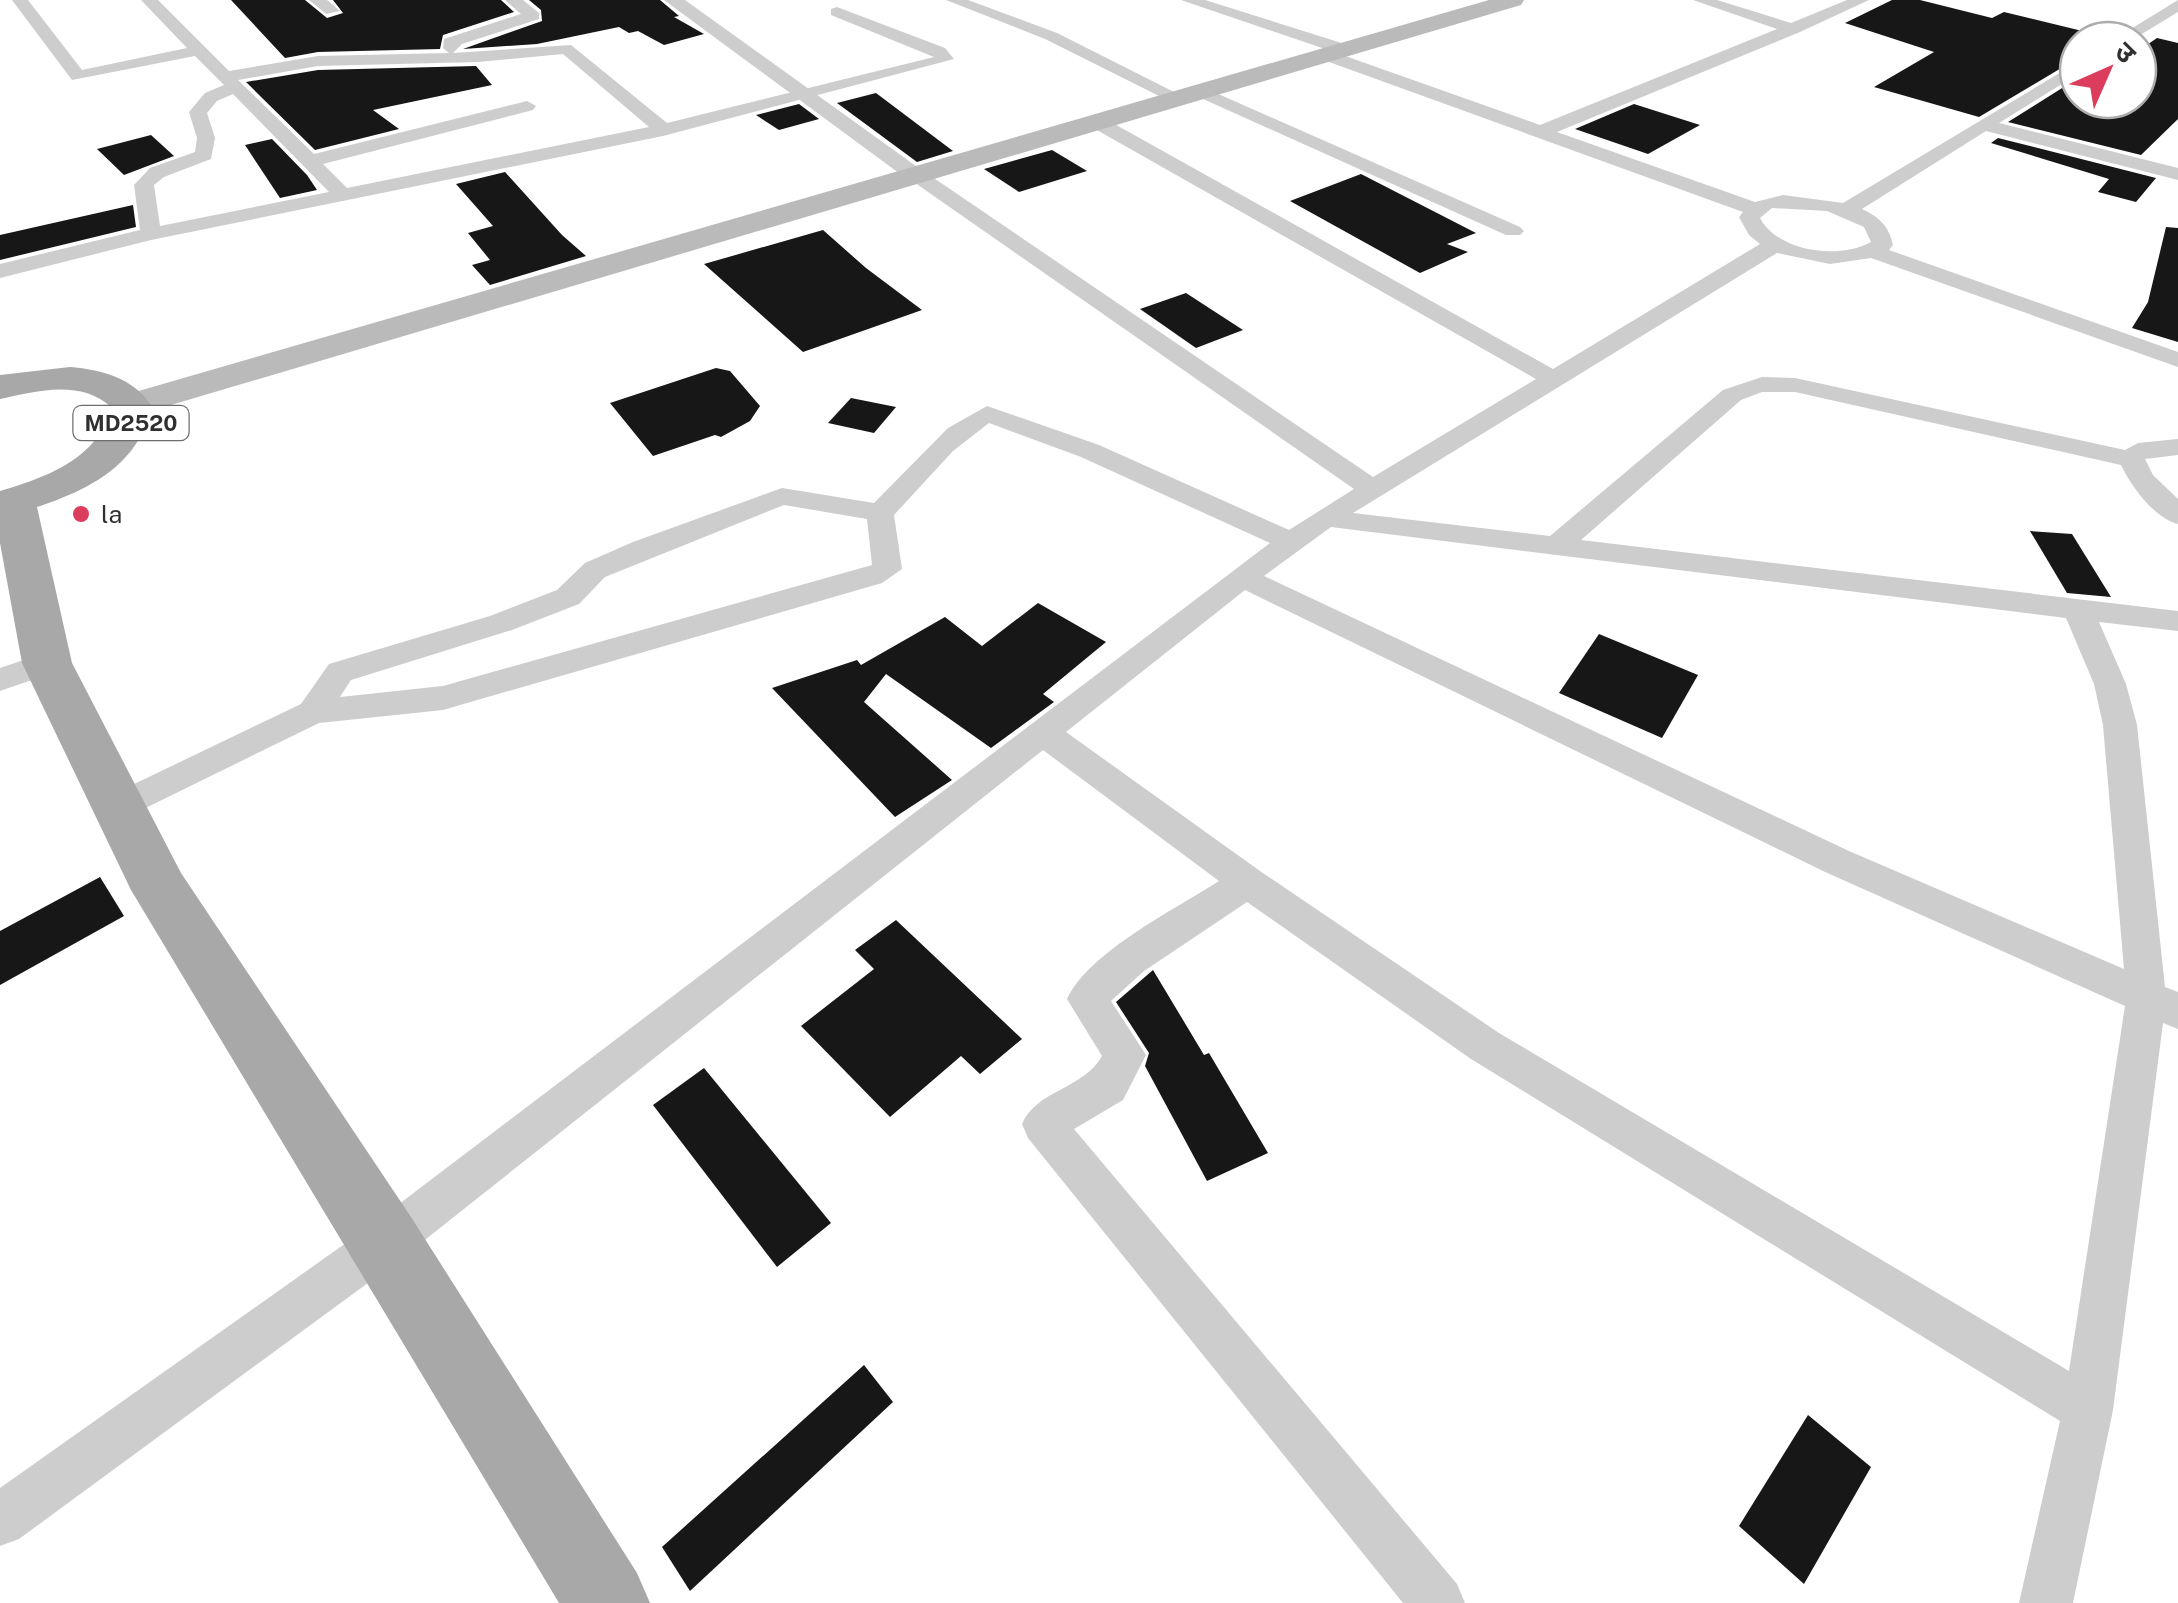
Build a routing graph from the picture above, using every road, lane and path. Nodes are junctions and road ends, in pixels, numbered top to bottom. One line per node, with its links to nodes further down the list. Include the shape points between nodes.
1 (20, 0): 16 (street, via 78,76)
2 (149, 0): 16 (street)
3 (317, 0): 12 (street)
4 (512, 0): 18 (street, via 533,16 450,43)
5 (672, 0): 22 (street)
6 (954, 0): 21 (street)
7 (1189, 0): 17 (street)
8 (1514, 0): 17 (main road, MD2520)
9 (1701, 0): 15 (street)
10 (1861, 0): 15 (street)
11 (2178, 5): 14 (street)
12 (332, 12)
13 (837, 12): 22 (street, via 946,59)
14 (2154, 20)
15 (1794, 30): 27 (street)
16 (196, 51): 20 (street)
17 (1333, 52): 21 (main road, MD2520); 27 (street)
18 (455, 58): 20 (street, via 330,60); 26 (street, via 573,52)
19 (2058, 79): 25 (street)
20 (228, 82): 28 (street); 35 (street, via 198,112 204,154 142,183)
21 (1187, 93): 24 (main road, MD2520); 34 (street)
22 (806, 96): 26 (street); 29 (street)
23 (527, 106): 28 (street)
24 (1094, 121): 29 (main road, MD2520); 40 (street)
25 (1982, 126): 30 (street); 33 (street)
26 (663, 130): 31 (street)
27 (1540, 132): 32 (street)
28 (311, 161): 31 (street)
29 (915, 174): 42 (main road, MD2520); 45 (street)
30 (2178, 174)
31 (342, 194): 35 (street)
32 (1754, 209): 33 (street, via 1793,200); 36 (street, via 1751,226)
33 (1846, 210): 37 (street, via 1883,236)
34 (1512, 231)
35 (151, 234): 38 (street)
36 (1776, 244): 37 (street, via 1818,256); 40 (street)
37 (1874, 252): 39 (street)
38 (0, 270)
39 (2178, 360)
40 (1553, 379): 45 (street)
41 (0, 387): 42 (main road, MD2520, via 66,378 97,382)
42 (131, 405): 46 (main road, MD2520, via 131,423 92,465)
43 (2178, 447): 44 (street, via 2138,451)
44 (2132, 459): 48 (street, via 2141,479); 51 (street, via 1768,383 1732,395)
45 (1374, 490): 49 (street)
46 (7, 503): 55 (main road)
47 (880, 513): 50 (street, via 963,426 987,414 1090,450); 56 (street, via 782,496 595,570 568,597 340,672); 56 (street, via 887,569 872,576 443,698)
48 (2178, 515)
49 (1326, 518): 50 (street); 51 (street)
50 (1292, 542): 52 (street)
51 (1554, 548): 53 (street)
52 (1242, 577): 57 (street); 60 (street, via 1819,853)
53 (2078, 610): 54 (street); 60 (street, via 2120,725)
54 (2178, 621)
55 (24, 671): 58 (main road)
56 (313, 712): 58 (street)
57 (1043, 732): 59 (street); 61 (street)
58 (119, 807): 61 (main road, via 160,890)
59 (1248, 882): 62 (street, via 1485,1046); 65 (street, via 1130,959 1088,999 1125,1055 1108,1086 1043,1124)
60 (2162, 1005): 62 (street)
61 (386, 1242): 63 (street); 64 (main road)
62 (2088, 1410): 66 (street)
63 (0, 1520)
64 (607, 1603)
65 (1438, 1603)
66 (2046, 1603)

